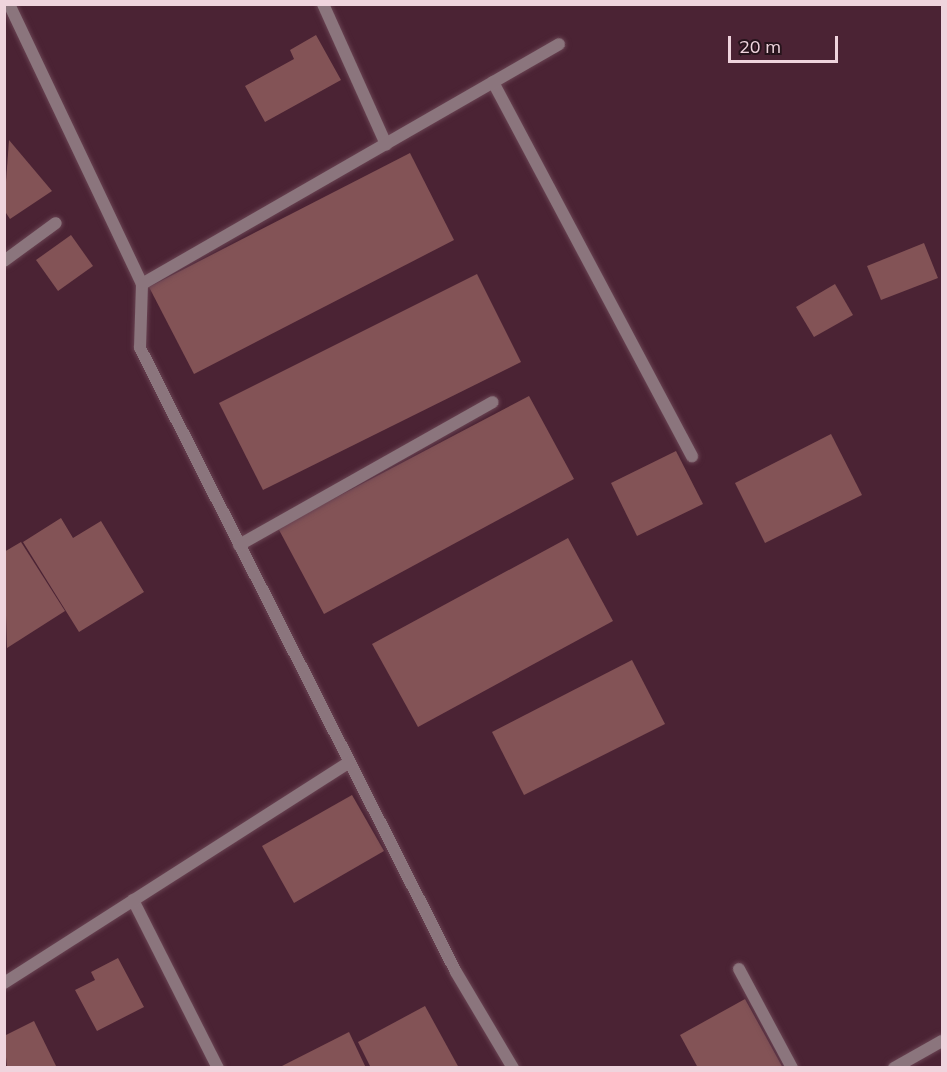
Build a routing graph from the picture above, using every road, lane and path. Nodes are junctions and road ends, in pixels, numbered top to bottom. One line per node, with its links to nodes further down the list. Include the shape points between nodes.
1 (9, 4): 8 (street)
2 (323, 4): 5 (street)
3 (559, 44): 4 (street)
4 (494, 82): 5 (street); 10 (street)
5 (386, 144): 8 (street)
6 (56, 223): 7 (street)
7 (4, 261)
8 (142, 284): 11 (street, via 140,348)
9 (493, 402): 11 (street)
10 (692, 456)
11 (239, 545): 12 (street)
12 (349, 762): 13 (street); 18 (street, via 456,972)
13 (133, 900): 15 (street); 17 (street)
14 (739, 969): 19 (street)
15 (4, 983)
16 (942, 1041): 20 (street)
17 (218, 1068)
18 (513, 1068)
19 (792, 1068)
20 (894, 1068)

